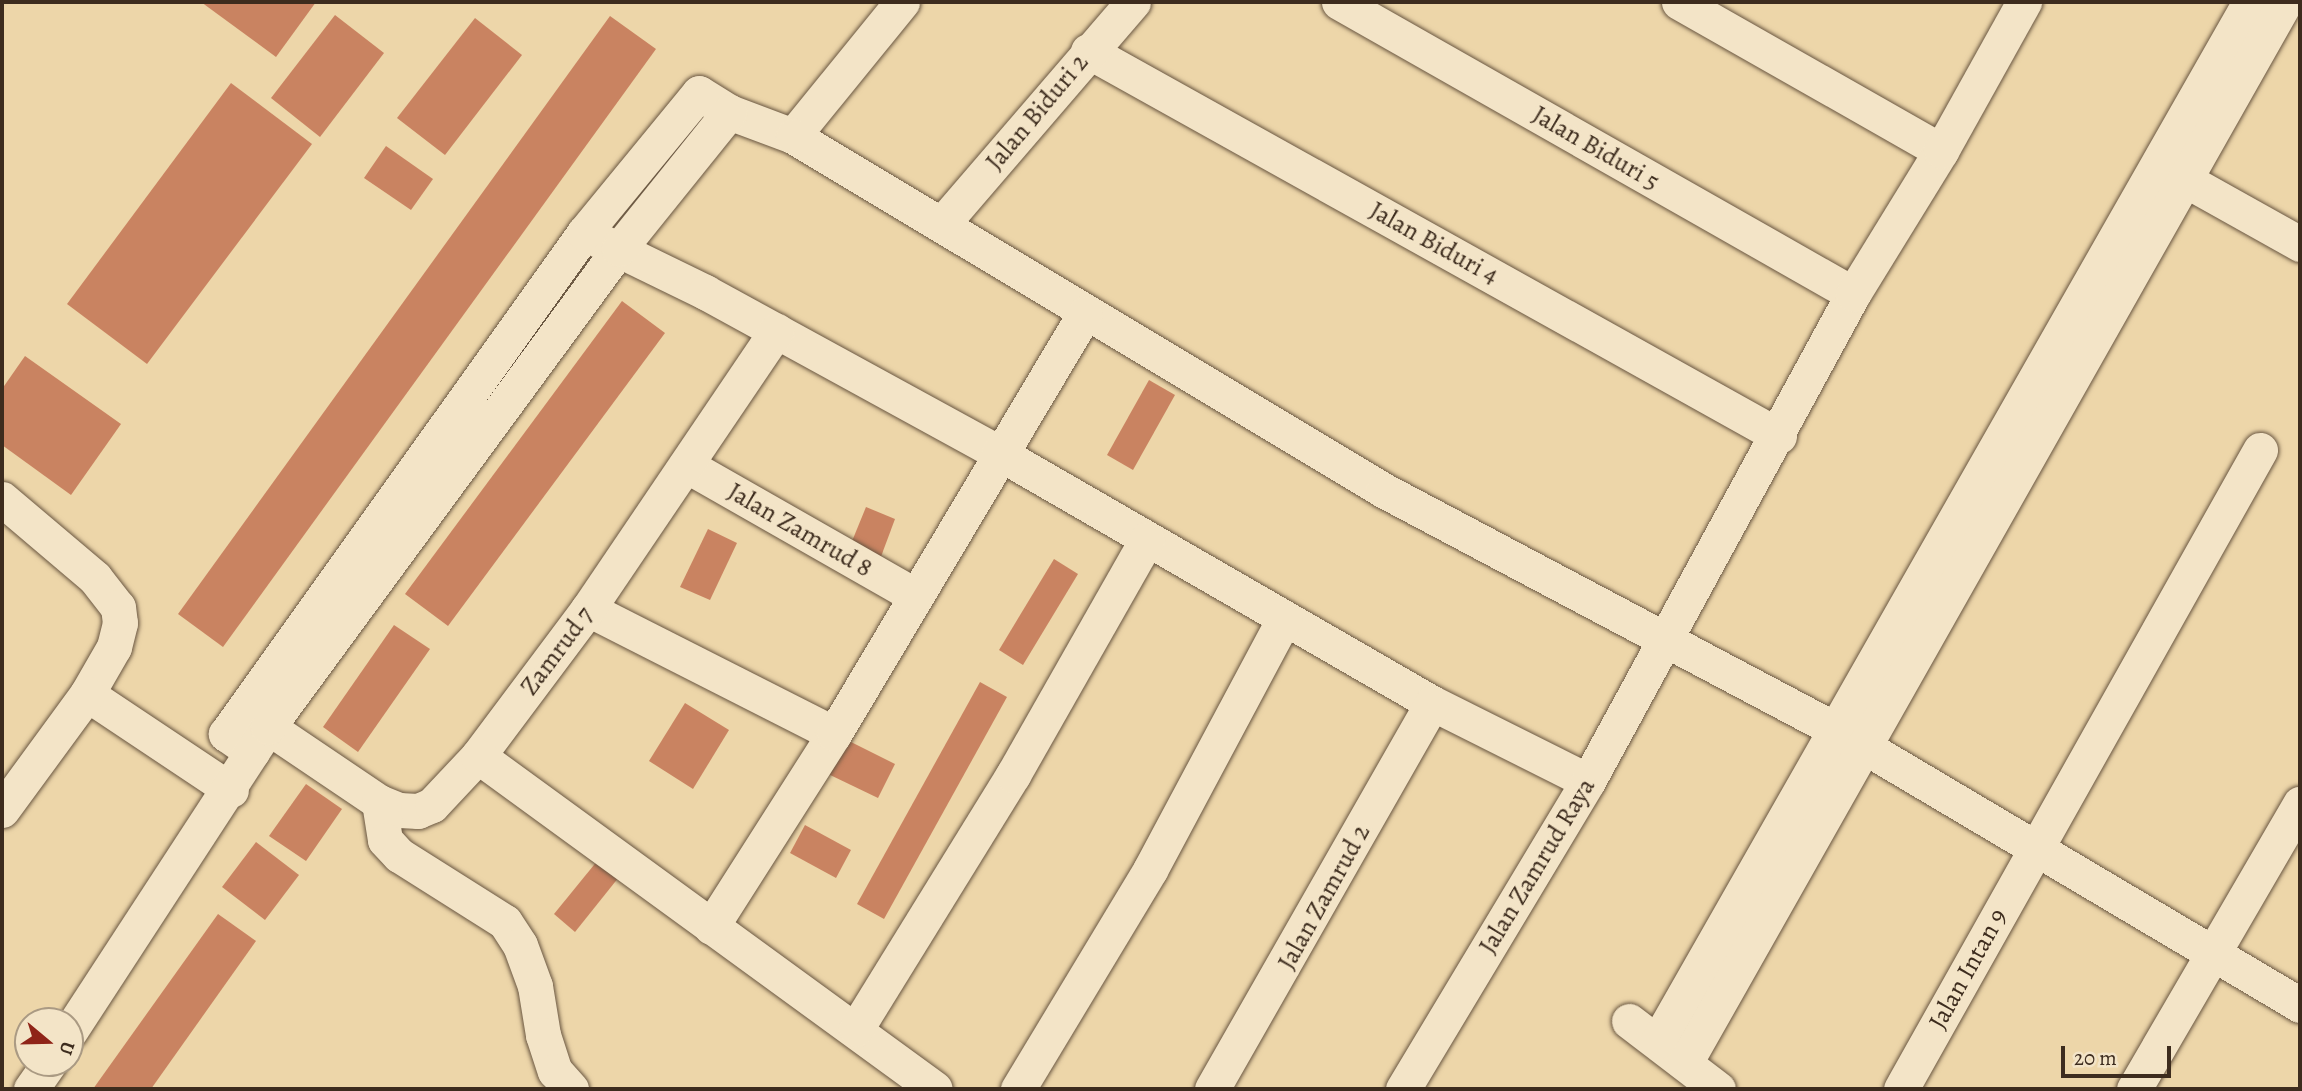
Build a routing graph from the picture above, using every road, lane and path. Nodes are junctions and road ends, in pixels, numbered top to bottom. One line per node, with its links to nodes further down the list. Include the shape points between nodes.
1 (902, 2): 11 (street)
2 (1133, 2): 8 (street, Jalan Biduri 2)
3 (1339, 2): 18 (street, Jalan Biduri 5)
4 (1679, 2): 12 (street)
5 (2023, 2): 12 (street, Jalan Zamrud Raya)
6 (2250, 2): 9 (street)
7 (2285, 2): 9 (street)
8 (1088, 51): 14 (street, Jalan Biduri 2); 21 (street, Jalan Biduri 4)
9 (2234, 62): 13 (street)
10 (729, 112): 11 (street); 15 (street, via 699,93); 17 (street)
11 (793, 136): 14 (street)
12 (1941, 151): 18 (street, Jalan Zamrud Raya)
13 (2172, 173): 16 (street); 35 (street)
14 (942, 224): 19 (street)
15 (584, 233): 17 (street); 34 (street, Zamrud 7, via 226,734)
16 (2300, 244)
17 (618, 249): 20 (street); 34 (street)
18 (1853, 294): 21 (street, Jalan Zamrud Raya)
19 (1084, 314): 23 (street); 30 (street, via 1383,490)
20 (776, 331): 23 (street); 24 (street, Zamrud 7)
21 (1779, 436): 30 (street, Jalan Zamrud Raya)
22 (2260, 450): 43 (street, Jalan Intan 9)
23 (999, 453): 26 (street); 27 (street)
24 (686, 465): 27 (street, Jalan Zamrud 8); 28 (street, Zamrud 7)
25 (2, 499): 31 (street, via 94,578 118,607 120,623 114,647)
26 (1147, 539): 29 (street); 49 (street, via 1013,775)
27 (914, 595): 33 (street)
28 (588, 609): 33 (street); 36 (street, Zamrud 7)
29 (1284, 618): 32 (street); 54 (street, via 1150,870)
30 (1668, 640): 35 (street); 38 (street, Jalan Zamrud Raya)
31 (87, 694): 39 (street); 42 (street)
32 (1432, 703): 38 (street); 55 (street, Jalan Zamrud 2)
33 (834, 734): 44 (street)
34 (260, 739): 39 (street); 40 (street, Zamrud 7)
35 (1851, 739): 37 (street); 43 (street)
36 (478, 756): 40 (street, Zamrud 7, via 432,805 418,811 399,810); 44 (street)
37 (1829, 777): 50 (street); 51 (street)
38 (1588, 781): 56 (street, Jalan Zamrud Raya)
39 (231, 790): 47 (street)
40 (379, 802): 52 (street, via 383,832 399,855 505,922 535,986 555,1071)
41 (2300, 804): 45 (street)
42 (2, 810)
43 (2034, 848): 45 (street); 58 (street, Jalan Intan 9)
44 (711, 927): 49 (street)
45 (2210, 955): 46 (street); 59 (street)
46 (2300, 1006)
47 (84, 1010)
48 (1629, 1021): 50 (street)
49 (856, 1029): 53 (street)
50 (1658, 1041): 51 (street)
51 (1685, 1063): 57 (street)
52 (571, 1089)
53 (935, 1089)
54 (1018, 1089)
55 (1212, 1089)
56 (1403, 1089)
57 (1718, 1089)
58 (1901, 1089)
59 (2134, 1089)

